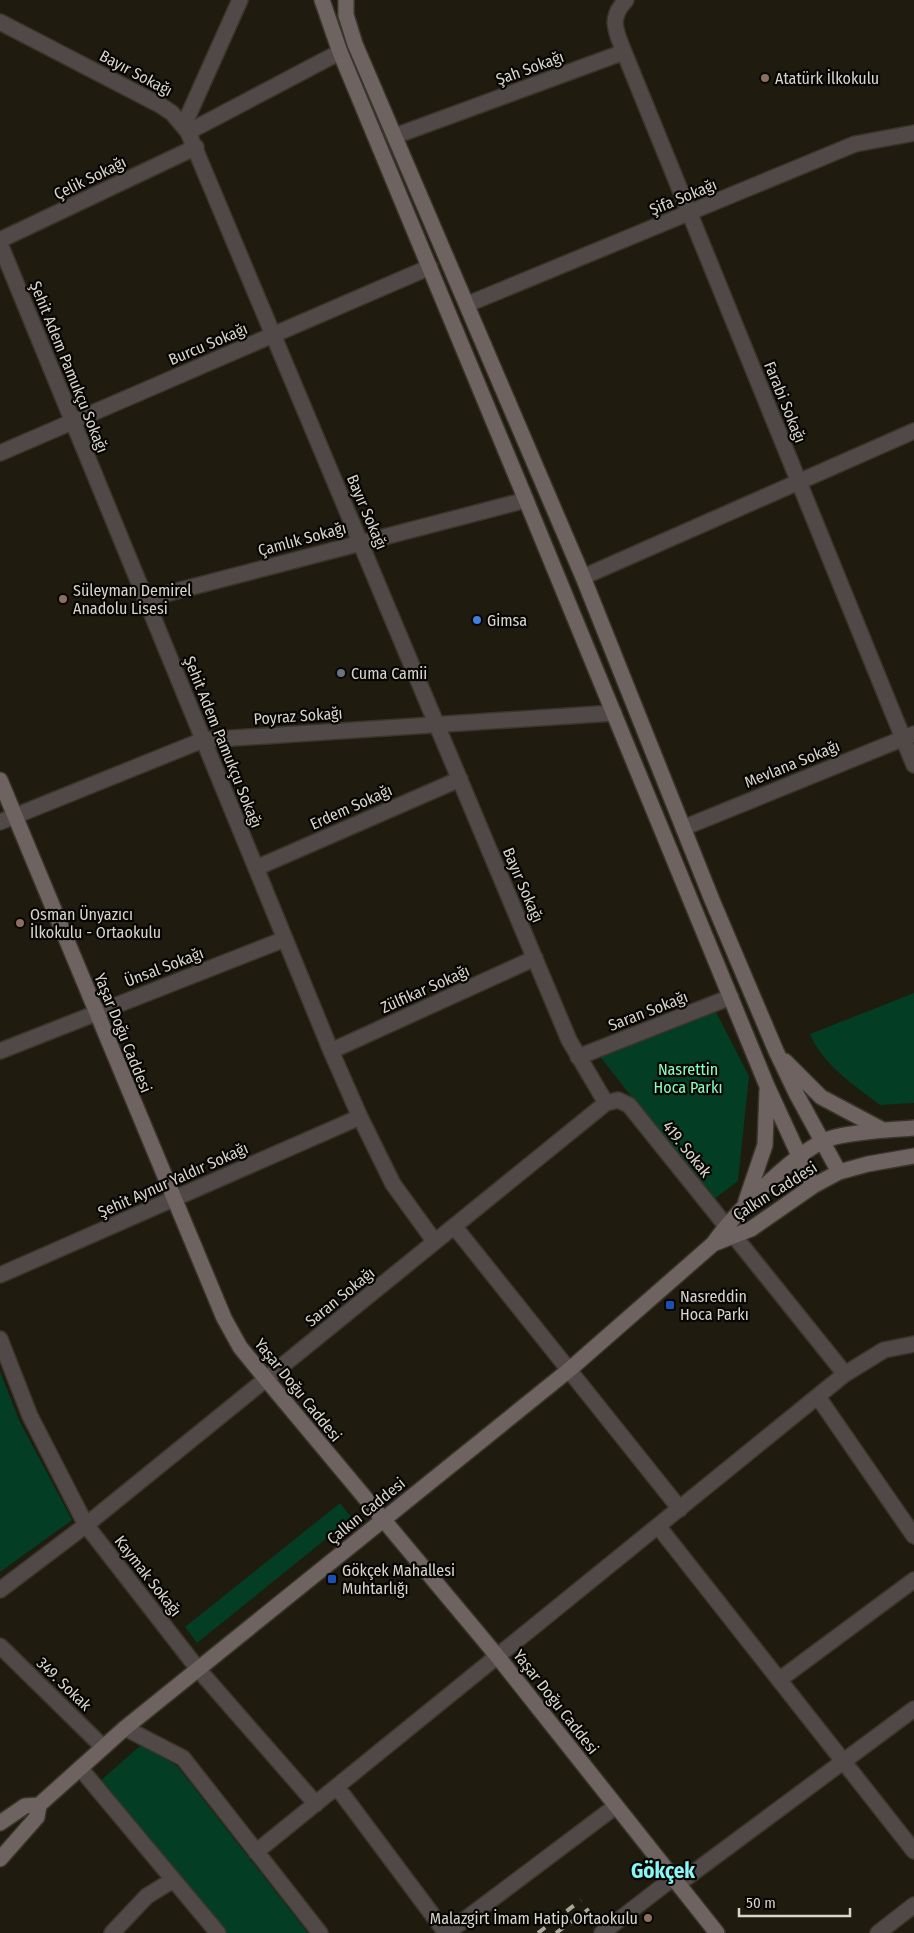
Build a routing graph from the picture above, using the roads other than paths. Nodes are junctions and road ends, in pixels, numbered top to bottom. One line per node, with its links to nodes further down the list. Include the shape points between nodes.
1 (240, 0): 8 (street)
2 (322, 0): 6 (main road)
3 (346, 0): 10 (main road, via 346,15 355,44)
4 (626, 0): 7 (street, via 615,20)
5 (0, 22): 8 (street, Bayır Sokağı, via 160,105)
6 (340, 52): 8 (street); 14 (main road)
7 (624, 52): 10 (street, Şah Sokağı); 12 (street, Farabi Sokağı)
8 (186, 128): 11 (street, Bayır Sokağı)
9 (914, 134): 12 (street, Şifa Sokağı, via 855,144)
10 (395, 136): 15 (main road)
11 (196, 147): 13 (street, Çelik Sokağı); 16 (street, Bayır Sokağı)
12 (690, 213): 15 (street, Şifa Sokağı); 20 (street, Farabi Sokağı)
13 (0, 242): 17 (street, Şehit Adem Pamukçu Sokağı)
14 (430, 267): 16 (street, Burcu Sokağı); 21 (main road)
15 (468, 304): 23 (main road)
16 (274, 334): 17 (street, Burcu Sokağı); 22 (street, Bayır Sokağı)
17 (72, 421): 19 (street, Burcu Sokağı); 24 (street, Şehit Adem Pamukçu Sokağı)
18 (914, 431): 20 (street)
19 (0, 453)
20 (799, 482): 23 (street); 27 (street, Farabi Sokağı)
21 (526, 500): 22 (street, Çamlık Sokağı); 25 (main road)
22 (360, 542): 24 (street, Çamlık Sokağı); 26 (street, Bayır Sokağı)
23 (583, 577): 34 (main road)
24 (146, 599): 28 (street, Şehit Adem Pamukçu Sokağı)
25 (614, 713): 26 (street, Poyraz Sokağı); 38 (main road)
26 (437, 724): 28 (street, Poyraz Sokağı); 30 (street, Bayır Sokağı)
27 (909, 736): 29 (street, Farabi Sokağı); 34 (street, Mevlana Sokağı)
28 (204, 740): 32 (street, Poyraz Sokağı); 35 (street, Şehit Adem Pamukçu Sokağı)
29 (914, 765)
30 (460, 779): 35 (street, Erdem Sokağı); 37 (street, Bayır Sokağı)
31 (0, 780): 32 (main road, Yaşar Doğu Caddesi)
32 (15, 816): 33 (street, Poyraz Sokağı); 39 (main road, Yaşar Doğu Caddesi)
33 (0, 822)
34 (683, 828): 42 (main road)
35 (256, 868): 36 (street, Şehit Adem Pamukçu Sokağı)
36 (285, 938): 39 (street, Ünsal Sokağı); 41 (street, Şehit Adem Pamukçu Sokağı)
37 (535, 958): 41 (street, Zülfikar Sokağı); 43 (street, Bayır Sokağı)
38 (731, 997): 43 (street, Saran Sokağı); 44 (main road)
39 (96, 1013): 40 (street, Ünsal Sokağı); 54 (main road, Yaşar Doğu Caddesi)
40 (0, 1051)
41 (331, 1051): 46 (street, Şehit Adem Pamukçu Sokağı)
42 (776, 1052): 48 (main road, via 822,1097); 49 (main road)
43 (578, 1057): 45 (street, Bayır Sokağı)
44 (767, 1086): 50 (main road); 55 (main road, Çalkın Caddesi, via 765,1145)
45 (612, 1102): 56 (street, Saran Sokağı); 57 (street, 419. Sokak, via 629,1105)
46 (360, 1118): 54 (street, Şehit Aynur Yaldır Sokağı); 58 (street, Şehit Adem Pamukçu Sokağı, via 400,1196)
47 (914, 1128): 48 (main road, Çalkın Caddesi)
48 (882, 1130): 49 (main road, Çalkın Caddesi)
49 (823, 1141): 50 (main road, Çalkın Caddesi); 52 (main road)
50 (799, 1156): 53 (main road); 55 (main road, Çalkın Caddesi)
51 (914, 1156): 52 (main road, Çalkın Caddesi)
52 (839, 1172): 53 (main road, Çalkın Caddesi)
53 (813, 1186): 57 (main road, Çalkın Caddesi, via 751,1230)
54 (173, 1198): 59 (street, Şehit Aynur Yaldır Sokağı); 64 (main road, Yaşar Doğu Caddesi, via 231,1333)
55 (745, 1204): 57 (main road, Çalkın Caddesi)
56 (454, 1226): 58 (street, Saran Sokağı); 62 (street)
57 (730, 1231): 62 (main road, Çalkın Caddesi); 63 (street, 419. Sokak)
58 (435, 1242): 64 (street, Saran Sokağı)
59 (0, 1275)
60 (0, 1339): 68 (street, Kaymak Sokağı, via 30,1416)
61 (914, 1344): 63 (street, via 884,1350)
62 (569, 1370): 66 (street); 67 (main road, Çalkın Caddesi)
63 (845, 1374): 65 (street)
64 (266, 1379): 67 (main road, Yaşar Doğu Caddesi); 68 (street, Saran Sokağı)
65 (818, 1397): 66 (street); 70 (street)
66 (680, 1509): 69 (street)
67 (383, 1520): 74 (main road, Yaşar Doğu Caddesi); 75 (main road, Çalkın Caddesi)
68 (86, 1525): 72 (street, Saran Sokağı); 75 (street, Kaymak Sokağı)
69 (658, 1526): 74 (street); 76 (street)
70 (914, 1536)
71 (914, 1580): 76 (street)
72 (0, 1590)
73 (0, 1646): 79 (street, 349. Sokak)
74 (498, 1657): 82 (street); 85 (main road, Yaşar Doğu Caddesi)
75 (198, 1670): 78 (main road, Çalkın Caddesi); 84 (street, Kaymak Sokağı)
76 (780, 1680): 80 (street)
77 (914, 1710): 80 (street)
78 (125, 1728): 79 (main road, Çalkın Caddesi); 87 (street, via 183,1758)
79 (104, 1747): 81 (main road, Çalkın Caddesi)
80 (844, 1762): 88 (street); 91 (street)
81 (80, 1768): 83 (main road, Çalkın Caddesi); 90 (street)
82 (337, 1787): 84 (street); 96 (street)
83 (39, 1804): 86 (main road, Çalkın Caddesi, via 25,1806); 89 (main road, Çalkın Caddesi, via 38,1817)
84 (316, 1804): 87 (street)
85 (616, 1806): 91 (main road, Yaşar Doğu Caddesi); 96 (street)
86 (0, 1824)
87 (256, 1852): 95 (street)
88 (914, 1852)
89 (0, 1859)
90 (173, 1880): 93 (street, via 147,1896); 94 (street)
91 (676, 1881): 97 (street); 98 (main road, Yaşar Doğu Caddesi)
92 (914, 1905): 99 (street)
93 (112, 1933)
94 (218, 1933)
95 (320, 1933)
96 (447, 1933)
97 (602, 1933)
98 (717, 1933)
99 (878, 1933)

